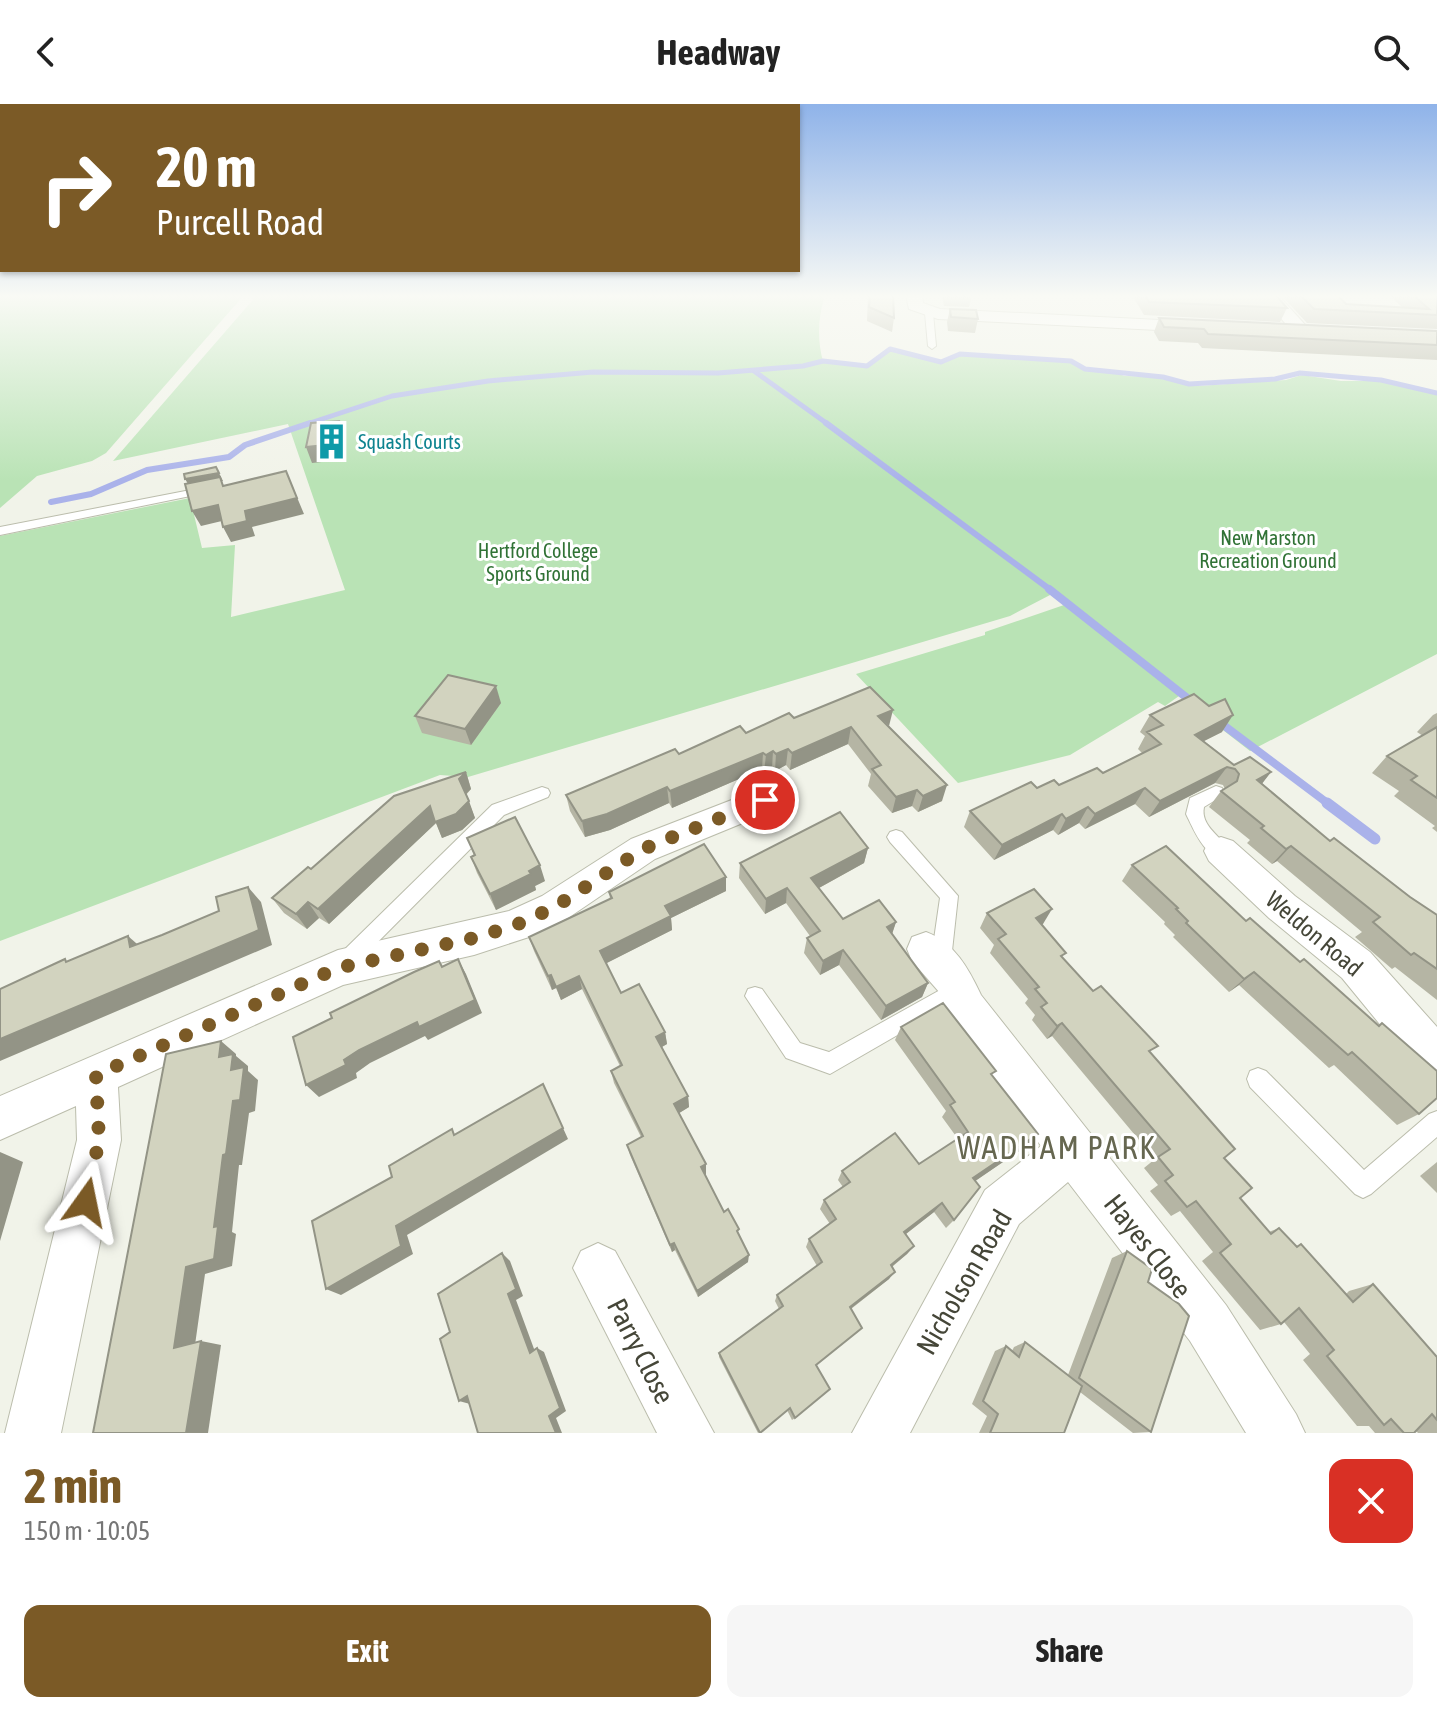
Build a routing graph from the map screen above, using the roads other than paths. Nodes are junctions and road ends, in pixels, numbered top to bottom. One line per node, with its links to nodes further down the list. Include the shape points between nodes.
1 (213, 489): 2 (lane)
2 (0, 531)
3 (1216, 792): 7 (lane, via 1196,803 1194,814)
4 (542, 793): 8 (lane, via 498,810)
5 (765, 800): 8 (street, via 643,849 555,907 516,925)
6 (896, 837): 9 (lane, via 949,896)
7 (1221, 851): 11 (street, Weldon Road, via 1356,965)
8 (338, 968): 12 (street)
9 (941, 968): 10 (lane, via 830,1063 793,1051); 16 (street, Hayes Close)
10 (755, 996)
11 (1437, 1055)
12 (96, 1075): 14 (street); 19 (street, via 99,1140)
13 (1258, 1079): 15 (lane, via 1363,1186)
14 (0, 1118)
15 (1437, 1122)
16 (1072, 1150): 20 (street, Nicholson Road, via 1002,1207); 21 (street, Hayes Close, via 1208,1323)
17 (598, 1268): 18 (street, Parry Close)
18 (674, 1429)
19 (33, 1433)
20 (880, 1433)
21 (1277, 1433)

